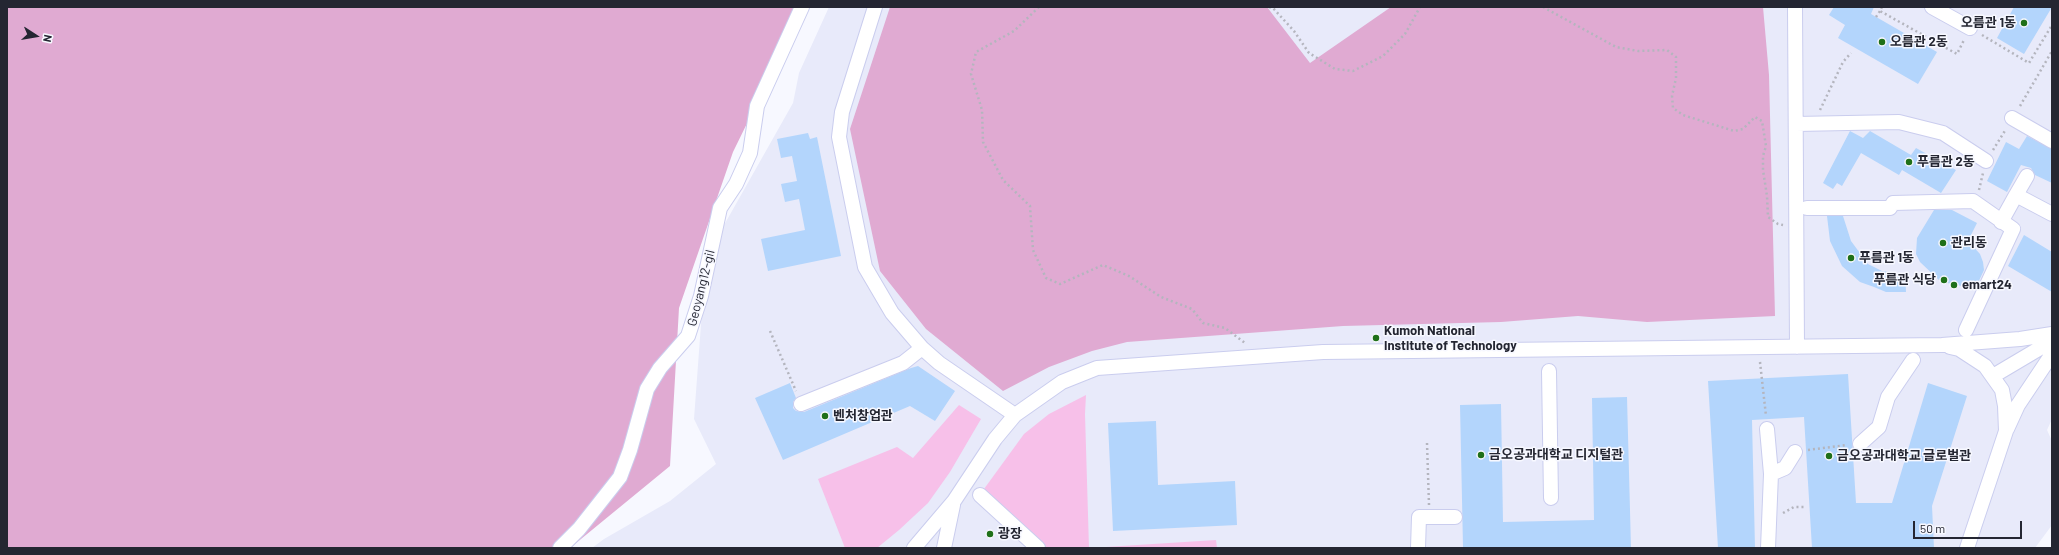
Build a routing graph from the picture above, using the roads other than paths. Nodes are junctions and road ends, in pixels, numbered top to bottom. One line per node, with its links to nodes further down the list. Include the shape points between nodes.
1 (802, 7): 38 (street, Geoyang12-gil, via 757,106 750,152 736,184 720,208 702,296 688,336 660,368 647,389 620,477 579,529)
2 (875, 7): 22 (street, via 842,112 839,137 865,267 892,314)
3 (1795, 7): 6 (street)
4 (1804, 7): 6 (street)
5 (1932, 7): 7 (street)
6 (1796, 24): 9 (street)
7 (1970, 28)
8 (2012, 118): 10 (street)
9 (1796, 124): 11 (street, via 1899,122 1943,133); 21 (street)
10 (2052, 141)
11 (1986, 161)
12 (2027, 176): 13 (street)
13 (2016, 195): 15 (street); 16 (street)
14 (1807, 208): 16 (street, via 1890,208 1892,203 1973,201)
15 (2052, 214)
16 (2001, 222): 17 (street, via 2013,229)
17 (1966, 330)
18 (2052, 334): 20 (street)
19 (2052, 341): 26 (street)
20 (1942, 345): 21 (street); 26 (street, via 1959,349 1974,357)
21 (1797, 347): 28 (street, via 1323,352 1142,363 1097,368 1062,382)
22 (922, 348): 27 (street, via 903,363); 28 (street)
23 (2052, 354): 30 (street, via 2018,405)
24 (1913, 360): 31 (street, via 1888,397 1879,427)
25 (1549, 371): 35 (street)
26 (1993, 376): 30 (street, via 2002,390)
27 (802, 404)
28 (1015, 415): 36 (street, via 995,439)
29 (1767, 429): 33 (street)
30 (2006, 431): 44 (street)
31 (1860, 444)
32 (1795, 452): 33 (street, via 1785,468)
33 (1771, 474): 43 (street)
34 (980, 495): 41 (street)
35 (1551, 498)
36 (954, 501): 39 (street); 40 (street)
37 (1454, 517): 42 (street, via 1419,517)
38 (560, 548)
39 (914, 548)
40 (944, 548)
41 (1038, 548)
42 (1418, 548)
43 (1768, 548)
44 (1967, 548)

